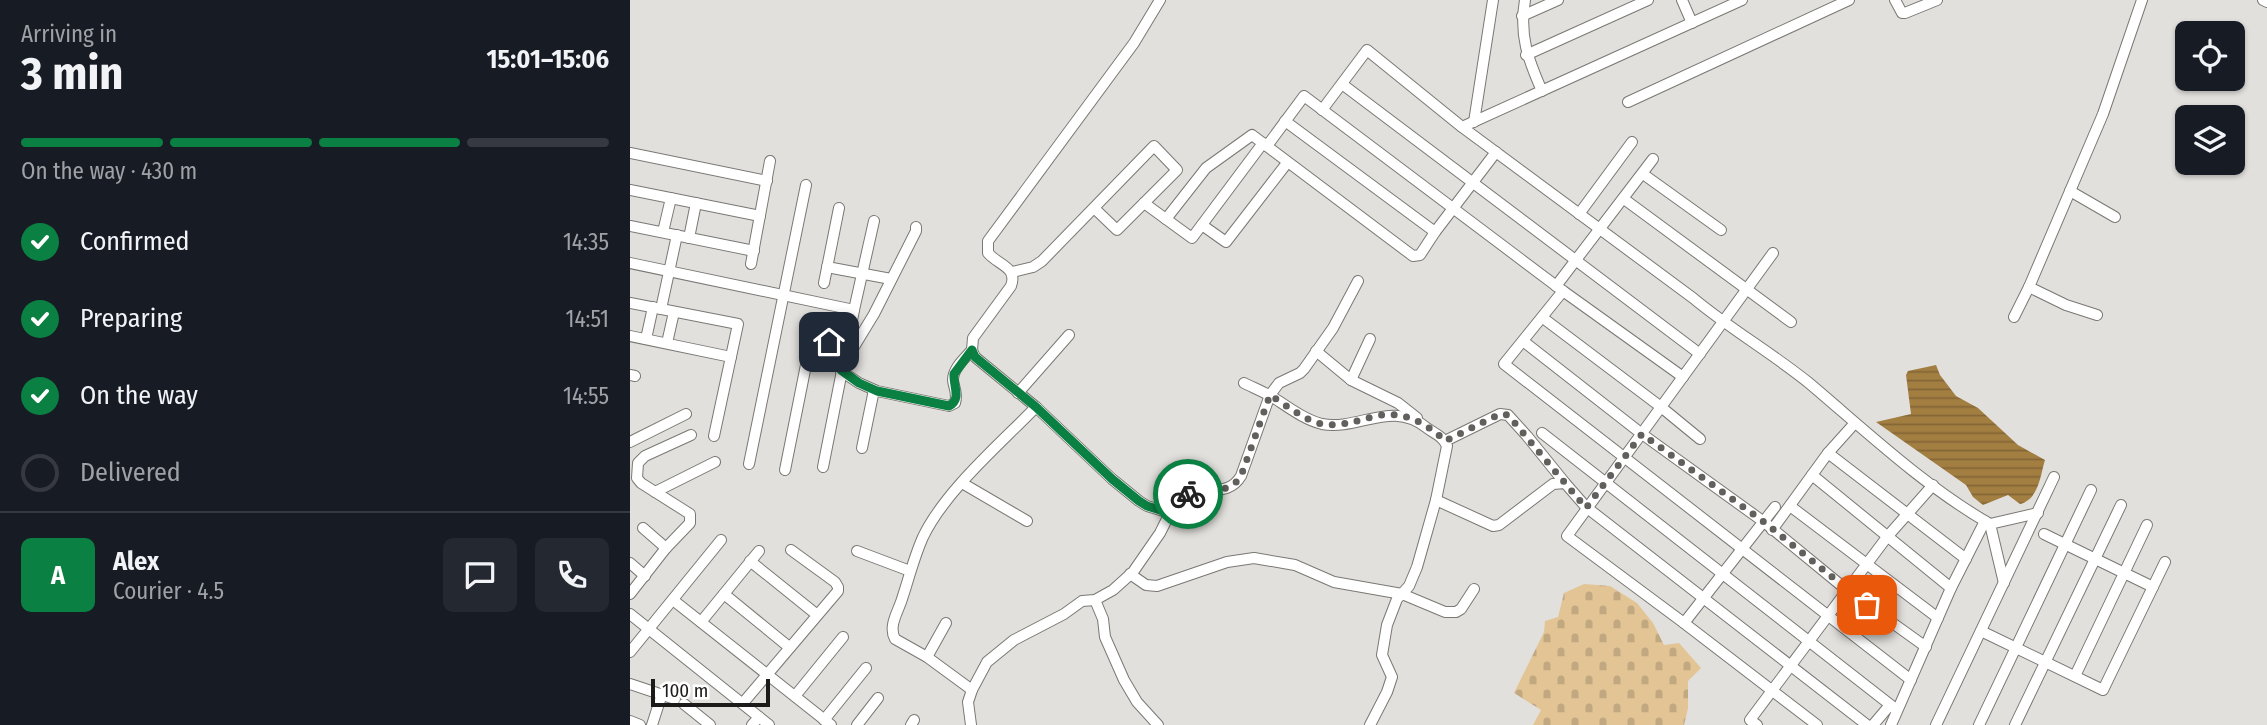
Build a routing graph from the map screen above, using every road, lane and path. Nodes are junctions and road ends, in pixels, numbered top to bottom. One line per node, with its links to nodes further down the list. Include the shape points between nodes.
1 (1160, 0): 63 (street, via 988,241 988,253)
2 (1493, 0): 20 (street)
3 (1525, 0): 12 (street)
4 (1558, 0): 12 (street)
5 (1648, 0): 14 (street)
6 (1682, 0): 13 (street)
7 (1742, 0): 13 (street)
8 (1849, 0): 17 (street)
9 (1895, 0): 10 (street, via 1905,13)
10 (1937, 0)
11 (2142, 0): 34 (street, via 2103,114)
12 (1522, 16): 14 (street)
13 (1692, 23): 16 (street)
14 (1526, 55): 16 (street)
15 (1342, 84): 18 (street); 21 (street, via 1367,50); 31 (street)
16 (1542, 92): 20 (street)
17 (1628, 102)
18 (1322, 110): 19 (street, via 1304,96); 41 (street)
19 (1285, 121): 23 (street); 52 (street)
20 (1474, 122): 21 (street)
21 (1462, 127): 24 (street)
22 (1632, 142): 42 (street)
23 (1265, 145): 28 (street); 45 (street, via 1252,135 1206,169); 47 (street)
24 (1496, 152): 31 (street); 42 (street)
25 (630, 153): 30 (street)
26 (1653, 159): 29 (street)
27 (770, 161): 30 (street)
28 (1287, 163): 47 (street, via 1226,242); 52 (street, via 1412,256 1420,255)
29 (1643, 174): 36 (street); 51 (street)
30 (767, 181): 43 (street)
31 (1472, 182): 41 (street); 58 (street)
32 (806, 185): 71 (street)
33 (630, 190): 35 (street)
34 (2070, 191): 44 (street); 68 (street)
35 (671, 198): 37 (street); 53 (street)
36 (1624, 199): 50 (street); 70 (street)
37 (696, 203): 43 (street); 55 (street)
38 (1144, 203): 40 (street, via 1116,229); 40 (street, via 1177,170 1154,146); 45 (street)
39 (839, 208): 61 (street)
40 (1094, 208): 63 (street, via 1042,261)
41 (1453, 208): 52 (street); 69 (street)
42 (1579, 214): 50 (street)
43 (760, 216): 56 (street)
44 (2115, 217)
45 (1166, 219): 47 (street, via 1192,238)
46 (874, 222): 64 (street)
47 (1202, 225)
48 (630, 226): 53 (street)
49 (916, 227): 65 (street)
50 (1601, 229): 58 (street); 80 (street)
51 (1721, 230)
52 (1435, 232)
53 (663, 233): 54 (street)
54 (677, 235): 55 (street); 62 (street)
55 (689, 238): 56 (street)
56 (754, 251): 60 (street)
57 (1773, 253): 70 (street)
58 (1576, 261): 69 (street); 92 (street)
59 (630, 263): 62 (street)
60 (751, 264)
61 (827, 267): 64 (street); 67 (street)
62 (669, 272): 71 (street); 73 (street)
63 (1012, 272): 90 (street, via 1011,286 973,338)
64 (862, 274): 65 (street); 74 (street)
65 (891, 279): 94 (street)
66 (1358, 281): 91 (street)
67 (824, 283)
68 (2029, 287): 76 (street); 77 (street)
69 (1559, 288): 78 (street); 95 (street)
70 (1747, 288): 79 (street); 80 (street)
71 (784, 295): 74 (street); 117 (street)
72 (630, 303): 73 (street)
73 (657, 308): 75 (street); 84 (street)
74 (854, 310): 89 (street)
75 (674, 312): 88 (street); 93 (street, via 738,324)
76 (2097, 315)
77 (2014, 317)
78 (1542, 318): 87 (street); 102 (street)
79 (1791, 322)
80 (1722, 323): 92 (street); 105 (street, via 1808,382)
81 (814, 325): 85 (street)
82 (1069, 335): 99 (street)
83 (630, 336): 84 (street)
84 (646, 339): 88 (street)
85 (812, 339): 89 (street); 119 (street)
86 (1370, 339): 96 (street)
87 (1523, 341): 107 (street); 115 (street, via 1504,364)
88 (667, 343): 93 (street)
89 (847, 345): 94 (street)
90 (972, 350): 98 (street, via 954,374 957,398 952,405); 99 (street)
91 (1316, 351): 96 (street); 100 (street, via 1300,373 1279,383)
92 (1700, 354): 95 (street)
93 (731, 357): 109 (street)
94 (841, 368): 98 (street); 118 (street)
95 (1683, 377): 102 (street)
96 (1351, 380): 104 (street, via 1398,403)
97 (1244, 383): 100 (street)
98 (874, 390): 113 (street)
99 (1018, 393): 101 (street)
100 (1270, 395): 104 (street, via 1324,424 1400,415); 133 (street, via 1237,483 1187,495)
101 (1036, 407): 122 (street); 133 (street, via 1139,501)
102 (1661, 407): 107 (street); 110 (street)
103 (685, 414): 112 (street)
104 (1420, 421): 111 (street)
105 (1854, 424): 114 (street); 125 (street)
106 (1542, 433): 124 (street)
107 (1642, 434): 115 (street); 139 (street)
108 (691, 435): 127 (street, via 638,463 637,478)
109 (714, 436)
110 (1699, 439)
111 (1445, 441): 123 (street, via 1500,414 1508,415); 128 (street, via 1447,453)
112 (630, 442)
113 (862, 448)
114 (1828, 453): 120 (street); 134 (street)
115 (1624, 457): 124 (street); 146 (street)
116 (715, 461): 127 (street)
117 (749, 464)
118 (823, 467)
119 (785, 470)
120 (1812, 475): 130 (street); 142 (street)
121 (2054, 477): 135 (street)
122 (962, 483): 136 (street); 156 (street, via 932,520)
123 (1565, 483): 128 (street, via 1553,484 1493,526); 132 (street)
124 (1605, 484): 132 (street); 158 (street)
125 (1933, 485): 134 (street); 137 (street)
126 (2091, 490): 144 (street)
127 (655, 492): 145 (street, via 691,518)
128 (1436, 500): 168 (street, via 1417,567)
129 (2120, 505): 151 (street)
130 (1790, 506): 139 (street); 155 (street)
131 (1776, 507): 139 (street)
132 (1586, 508): 169 (street); 178 (street, via 1567,536)
133 (1170, 513): 159 (street)
134 (1907, 513): 142 (street); 150 (street)
135 (2038, 513): 137 (street); 161 (street)
136 (1027, 521)
137 (1987, 523): 150 (street); 161 (street)
138 (2147, 525): 157 (street)
139 (1768, 526): 146 (street); 165 (street)
140 (643, 528): 145 (street)
141 (2044, 534): 144 (street)
142 (1887, 537): 155 (street); 164 (street)
143 (721, 540): 170 (street)
144 (2065, 544): 151 (street); 185 (street)
145 (666, 548): 160 (street)
146 (1743, 548): 158 (street); 174 (street)
147 (791, 550): 173 (street, via 838,587)
148 (759, 551): 152 (street)
149 (857, 551): 156 (street)
150 (1966, 559): 164 (street)
151 (2095, 559): 157 (street); 188 (street)
152 (750, 561): 167 (street); 173 (street)
153 (2165, 562): 162 (street)
154 (630, 563): 160 (street)
155 (1868, 564): 165 (street); 175 (street)
156 (909, 571): 187 (street, via 892,633)
157 (2124, 573): 162 (street); 192 (street)
158 (1724, 574): 169 (street); 182 (street)
159 (1130, 575): 168 (street, via 1157,586 1227,562 1254,558 1295,565 1334,582); 171 (street)
160 (645, 576): 166 (street)
161 (2004, 583): 180 (street)
162 (2153, 586): 192 (street, via 2103,690)
163 (1474, 589): 168 (street, via 1456,612 1438,610)
164 (1951, 589): 175 (street)
165 (1848, 591): 174 (street); 184 (street)
166 (630, 594)
167 (724, 594): 176 (street); 183 (street)
168 (1402, 594): 212 (street, via 1393,606 1382,650 1392,673 1391,685)
169 (1704, 599): 178 (street); 189 (street)
170 (673, 600): 176 (street); 179 (street)
171 (1095, 600): 195 (street, via 1082,601 1014,640 987,662); 211 (street, via 1124,680)
172 (630, 614): 179 (street)
173 (816, 614): 183 (street)
174 (1828, 617): 182 (street); 193 (street)
175 (1938, 618): 184 (street)
176 (701, 622): 191 (street)
177 (946, 623): 187 (street)
178 (1684, 623): 196 (street)
179 (649, 629): 186 (street); 200 (street)
180 (1981, 631): 185 (street); 218 (street)
181 (843, 637): 198 (street)
182 (1809, 641): 189 (street); 201 (street)
183 (789, 647): 191 (street)
184 (1926, 647): 193 (street)
185 (2016, 648): 188 (street); 219 (street)
186 (630, 652)
187 (927, 657): 195 (street)
188 (2046, 662): 192 (street); 220 (street)
189 (1791, 665): 196 (street); 215 (street)
190 (866, 668): 204 (street)
191 (767, 675): 198 (street); 200 (street)
192 (2075, 676)
193 (1911, 680): 201 (street)
194 (630, 684): 197 (street)
195 (972, 690): 210 (street, via 968,702)
196 (1772, 691): 213 (street, via 1750,720); 214 (street)
197 (660, 694): 206 (street); 207 (street, via 680,702)
198 (795, 696): 204 (street)
199 (878, 698): 209 (street)
200 (743, 704): 203 (street)
201 (1894, 708): 216 (street); 217 (street)
202 (630, 721): 205 (street)
203 (756, 721): 208 (street)
204 (828, 722)
205 (640, 725)
206 (652, 725)
207 (710, 725)
208 (769, 725)
209 (857, 725)
210 (971, 725)
211 (1158, 725)
212 (1370, 725)
213 (1757, 725)
214 (1817, 725)
215 (1867, 725)
216 (1873, 725)
217 (1891, 725)
218 (1936, 725)
219 (1979, 725)
220 (2015, 725)

